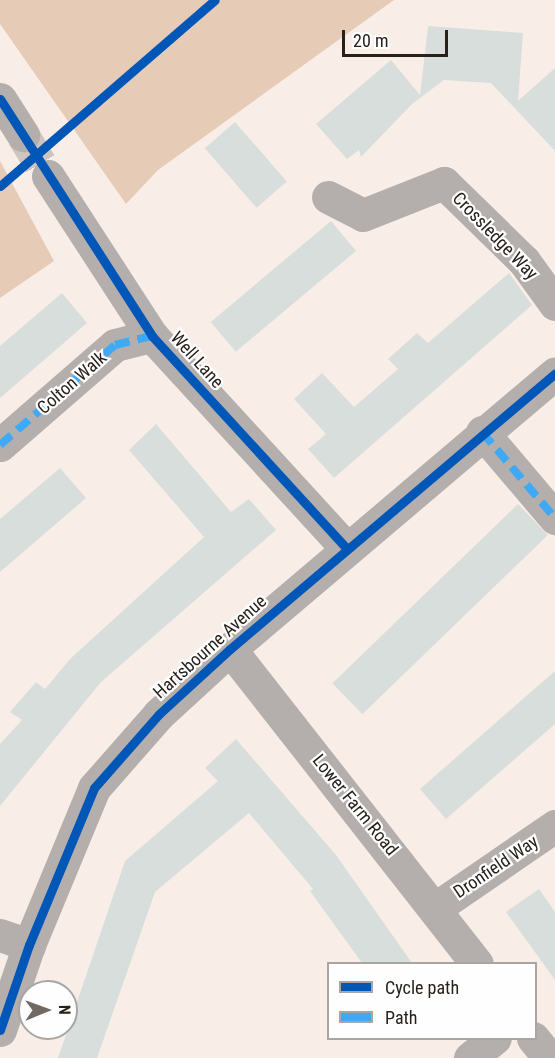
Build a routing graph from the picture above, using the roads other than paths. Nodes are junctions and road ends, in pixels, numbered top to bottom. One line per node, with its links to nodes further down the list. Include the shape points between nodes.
1 (0, 99): 2 (street)
2 (23, 135)
3 (48, 176): 6 (street, Well Lane)
4 (328, 196): 5 (street, Crossledge Way, via 363,215 444,183 524,261)
5 (555, 304)
6 (152, 336): 9 (street, Colton Walk, via 115,345); 11 (street, Well Lane)
7 (555, 372): 8 (street, Hartsbourne Avenue)
8 (482, 432): 10 (street); 11 (street, Hartsbourne Avenue)
9 (0, 445)
10 (555, 518)
11 (346, 548): 12 (street, Hartsbourne Avenue)
12 (230, 649): 14 (street, Lower Farm Road); 15 (street, Hartsbourne Avenue, via 159,714 94,788)
13 (555, 826): 14 (street, Dronfield Way)
14 (436, 907): 16 (street, Lower Farm Road)
15 (15, 940): 17 (street, Hartsbourne Avenue)
16 (476, 962)
17 (0, 1030)
18 (492, 1040): 20 (street)
19 (535, 1040): 21 (street)
20 (470, 1058)
21 (549, 1058)

